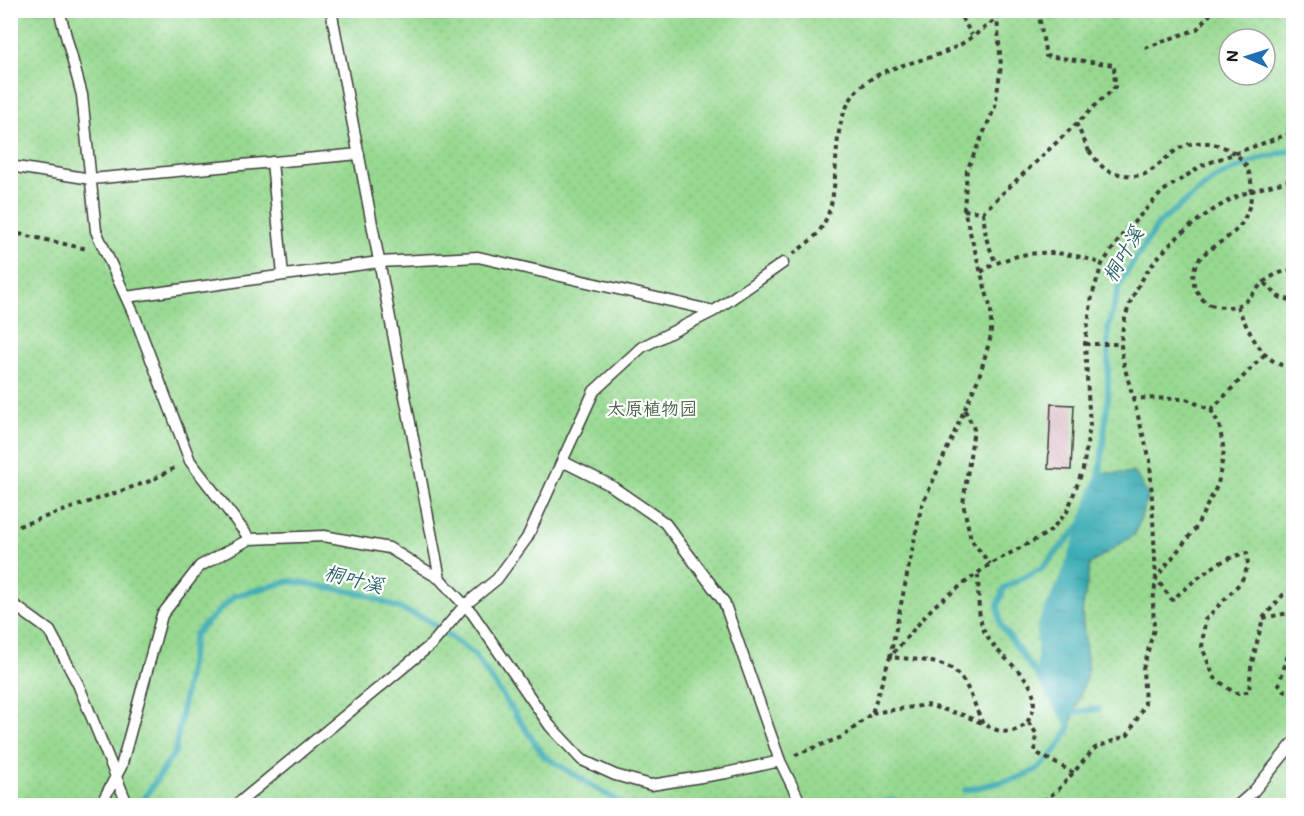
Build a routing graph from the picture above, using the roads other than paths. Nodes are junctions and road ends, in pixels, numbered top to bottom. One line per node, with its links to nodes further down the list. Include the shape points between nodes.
1 (59, 10): 6 (lane, via 82,95)
2 (331, 10): 3 (lane)
3 (359, 154): 4 (lane); 7 (lane)
4 (272, 162): 6 (lane); 9 (lane)
5 (10, 166): 6 (lane)
6 (91, 179): 10 (lane, via 96,231)
7 (379, 262): 9 (lane); 11 (lane, via 478,257); 14 (lane)
8 (783, 263): 11 (lane)
9 (283, 275): 10 (lane)
10 (126, 297): 13 (lane, via 190,461)
11 (714, 312): 12 (lane, via 642,347 594,391)
12 (564, 462): 16 (lane, via 527,538 497,579); 18 (lane, via 610,485 665,523 724,602)
13 (250, 539): 14 (lane, via 324,536 389,548); 19 (lane, via 200,566 162,615)
14 (440, 579): 16 (lane)
15 (10, 603): 19 (lane, via 50,631 78,684)
16 (465, 605): 18 (lane, via 550,726 582,760 651,785); 23 (lane, via 432,644)
17 (1293, 742): 24 (lane)
18 (780, 761): 21 (lane)
19 (116, 776): 20 (lane); 22 (lane)
20 (127, 802)
21 (801, 804)
22 (100, 806)
23 (236, 806)
24 (1237, 806)

